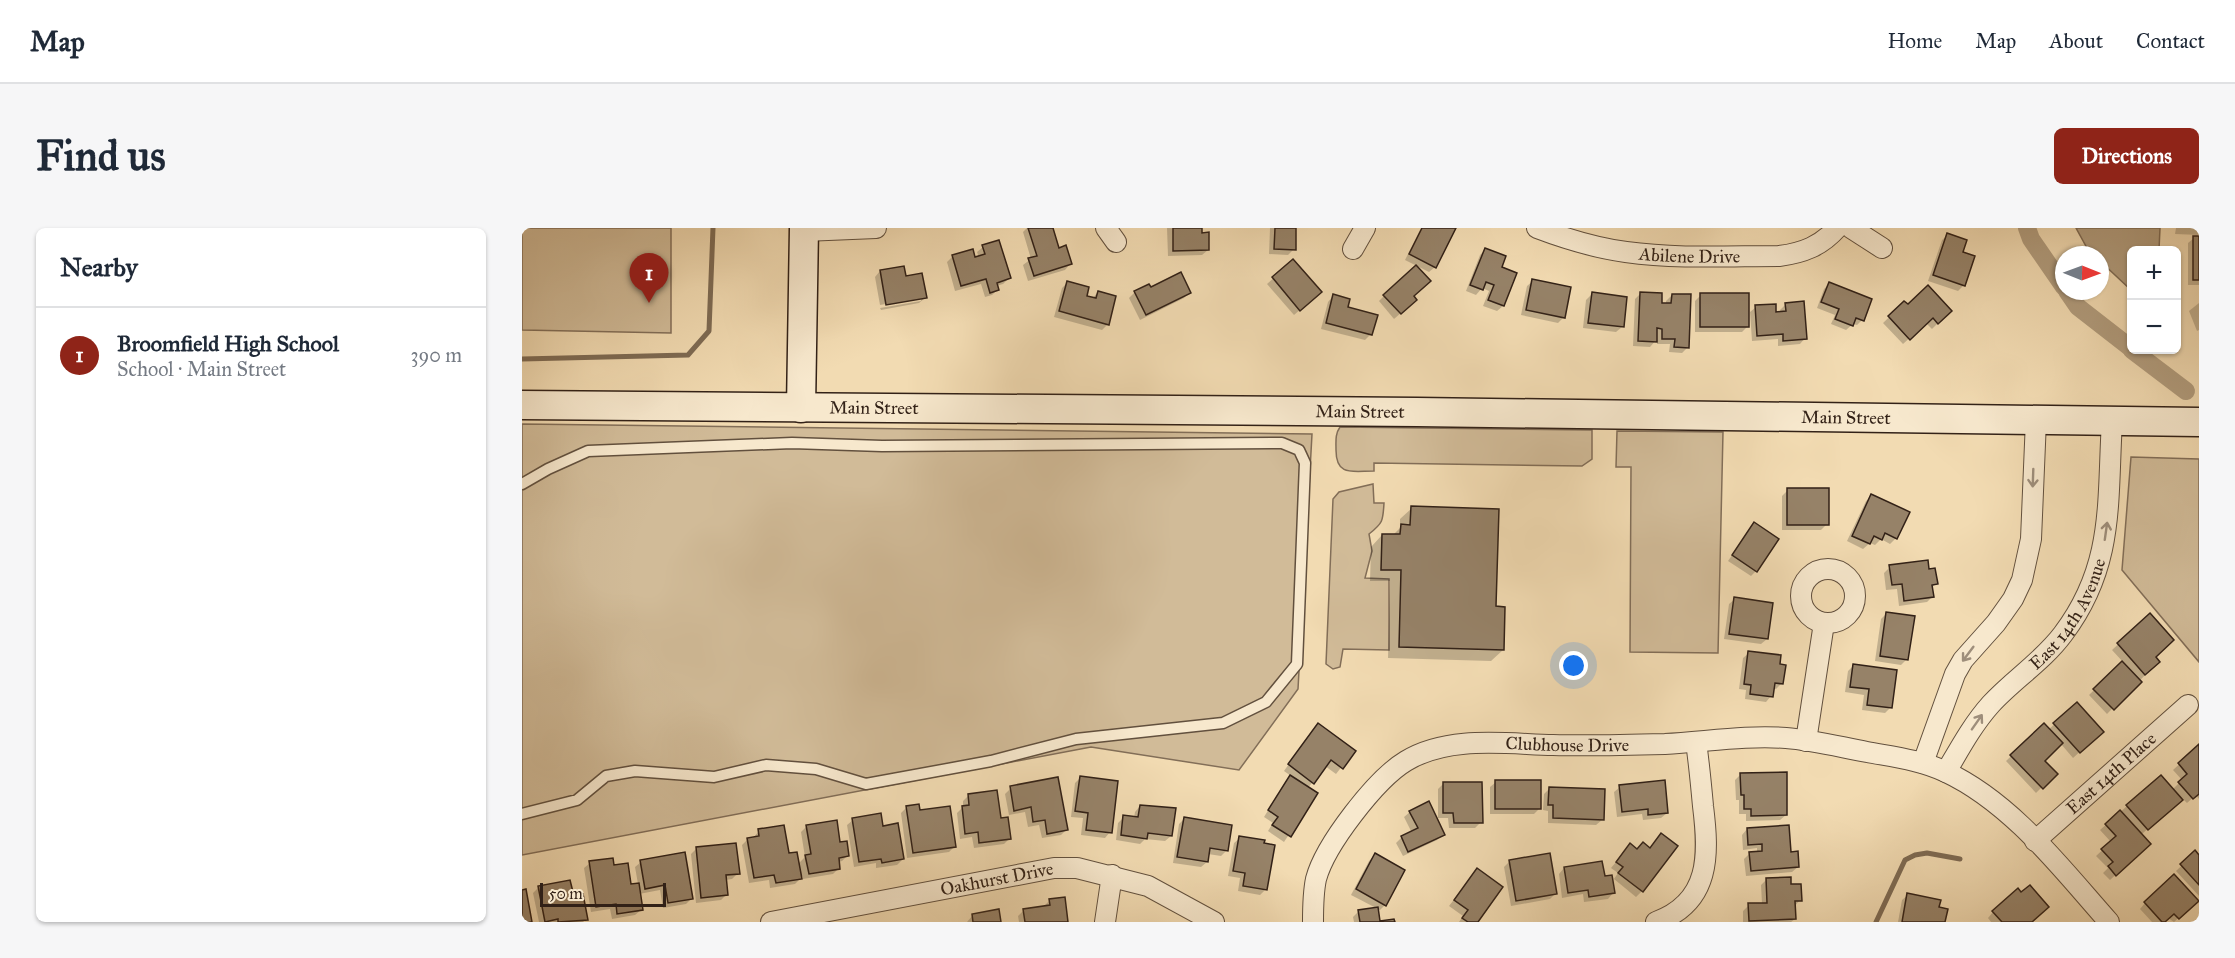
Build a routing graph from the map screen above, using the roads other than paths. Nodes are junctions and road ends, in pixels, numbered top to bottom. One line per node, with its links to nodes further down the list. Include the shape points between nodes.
1 (876, 228): 6 (street)
2 (1365, 228): 8 (street)
3 (1537, 228): 4 (street, Abilene Drive, via 1625,252 1779,256 1811,249)
4 (1837, 228)
5 (1851, 228): 7 (street)
6 (804, 229): 10 (main road)
7 (1882, 248)
8 (1353, 249)
9 (522, 405): 10 (main road, Main Street)
10 (801, 408): 11 (main road, Main Street)
11 (2036, 420): 12 (main road, Main Street); 19 (street, one-way to 19, via 2031,539 2022,580 1996,623 1959,667)
12 (2112, 421): 13 (main road, Main Street); 20 (street, East 14th Avenue, one-way to 12, via 1976,721 2062,636 2080,610 2094,580 2106,534)
13 (2199, 422)
14 (522, 484): 21 (lane, via 588,451 792,443 1282,443 1299,450 1305,463 1297,664 1266,702 1223,723 1076,739 991,761 866,784 816,769 766,765 714,777 635,771 606,776 577,800)
15 (1824, 623): 17 (street)
16 (2188, 705): 22 (street, East 14th Place)
17 (1806, 741): 18 (street, Clubhouse Drive, via 1731,737); 19 (street, Clubhouse Drive)
18 (1696, 742): 28 (street, Clubhouse Drive, via 1593,746 1464,744 1407,760 1374,789 1325,856 1316,879); 29 (street, via 1706,861 1701,881 1689,900)
19 (1923, 763): 20 (street)
20 (1946, 772): 22 (street, via 2000,805)
21 (522, 814)
22 (2035, 841): 24 (street)
23 (1112, 875): 25 (street, Oakhurst Drive, via 1054,868); 26 (street); 27 (street, Oakhurst Drive, via 1163,892)
24 (2100, 919)
25 (771, 922)
26 (1105, 922)
27 (1214, 922)
28 (1313, 922)
29 (1656, 922)

